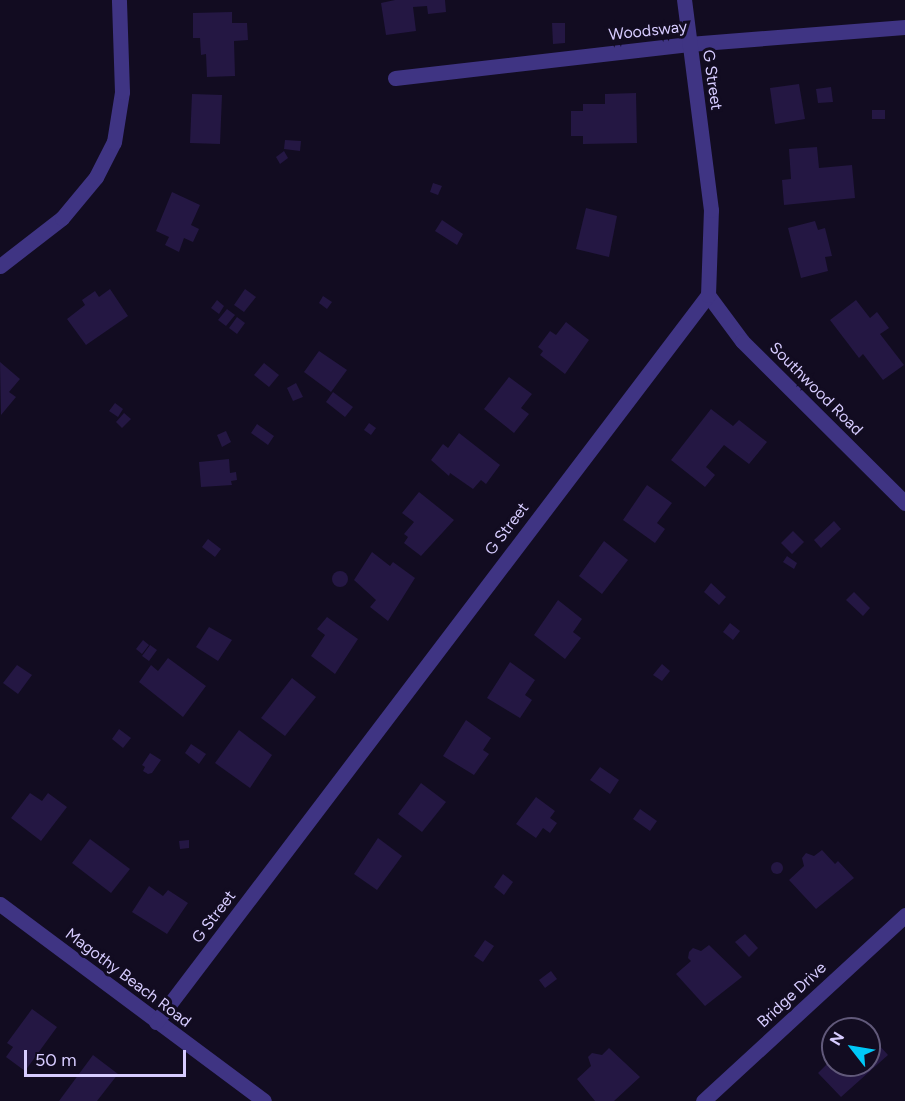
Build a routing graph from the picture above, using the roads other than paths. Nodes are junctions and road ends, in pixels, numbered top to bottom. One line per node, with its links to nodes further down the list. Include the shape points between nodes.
1 (119, 0): 6 (street, via 122,92 114,142 96,177 62,219)
2 (684, 0): 4 (street, G Street)
3 (905, 27): 4 (street, Woodsway)
4 (689, 44): 5 (street, Woodsway); 7 (street, G Street, via 711,210)
5 (395, 78)
6 (0, 266)
7 (708, 295): 8 (street, Southwood Road, via 742,341); 11 (street, G Street)
8 (905, 503)
9 (0, 904): 11 (street, Magothy Beach Road)
10 (905, 915): 13 (street, Bridge Drive)
11 (156, 1022): 12 (street, Magothy Beach Road)
12 (264, 1101)
13 (703, 1101)

